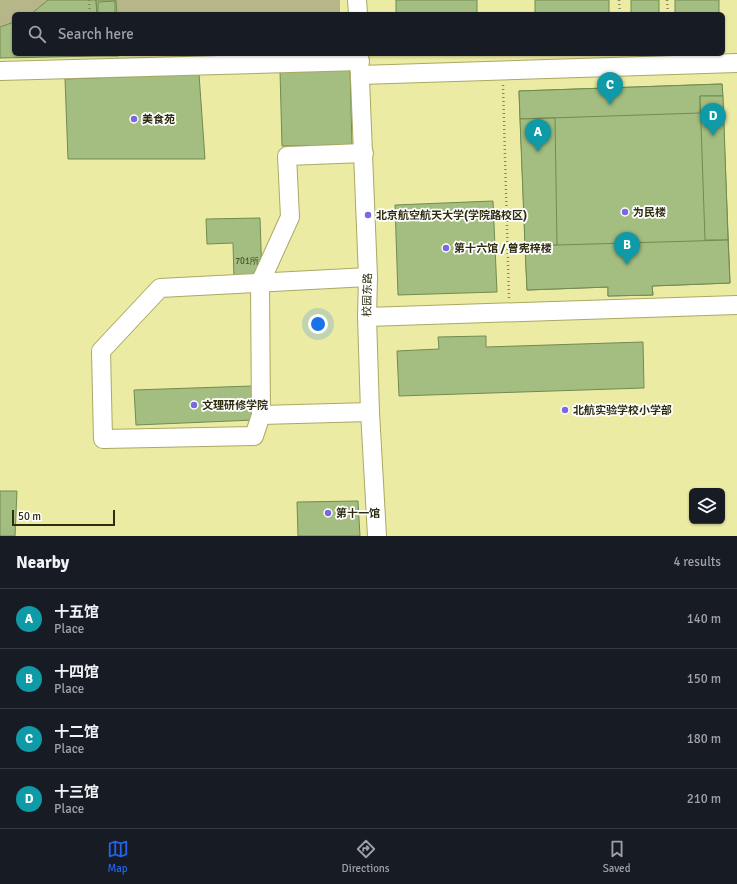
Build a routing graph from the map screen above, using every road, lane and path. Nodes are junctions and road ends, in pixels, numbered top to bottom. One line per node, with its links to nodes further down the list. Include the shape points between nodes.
1 (89, 0): 5 (path)
2 (357, 0): 6 (street)
3 (619, 0): 7 (path)
4 (667, 0): 8 (path)
5 (90, 12)
6 (358, 12)
7 (620, 12)
8 (668, 12)
9 (360, 63): 11 (street); 12 (street); 13 (street, 校园东路)
10 (737, 63): 11 (street)
11 (503, 70): 17 (path)
12 (0, 71)
13 (364, 153): 14 (street, 校园东路); 15 (street, via 287,156 290,217)
14 (368, 277): 15 (street); 18 (street, 校园东路)
15 (260, 283): 20 (street); 20 (street, via 160,288 101,351 103,439 254,436)
16 (737, 305): 17 (street)
17 (510, 312): 18 (street)
18 (367, 317): 19 (street, 校园东路)
19 (370, 412): 20 (street); 21 (street, 校园东路)
20 (261, 415)
21 (377, 536)

